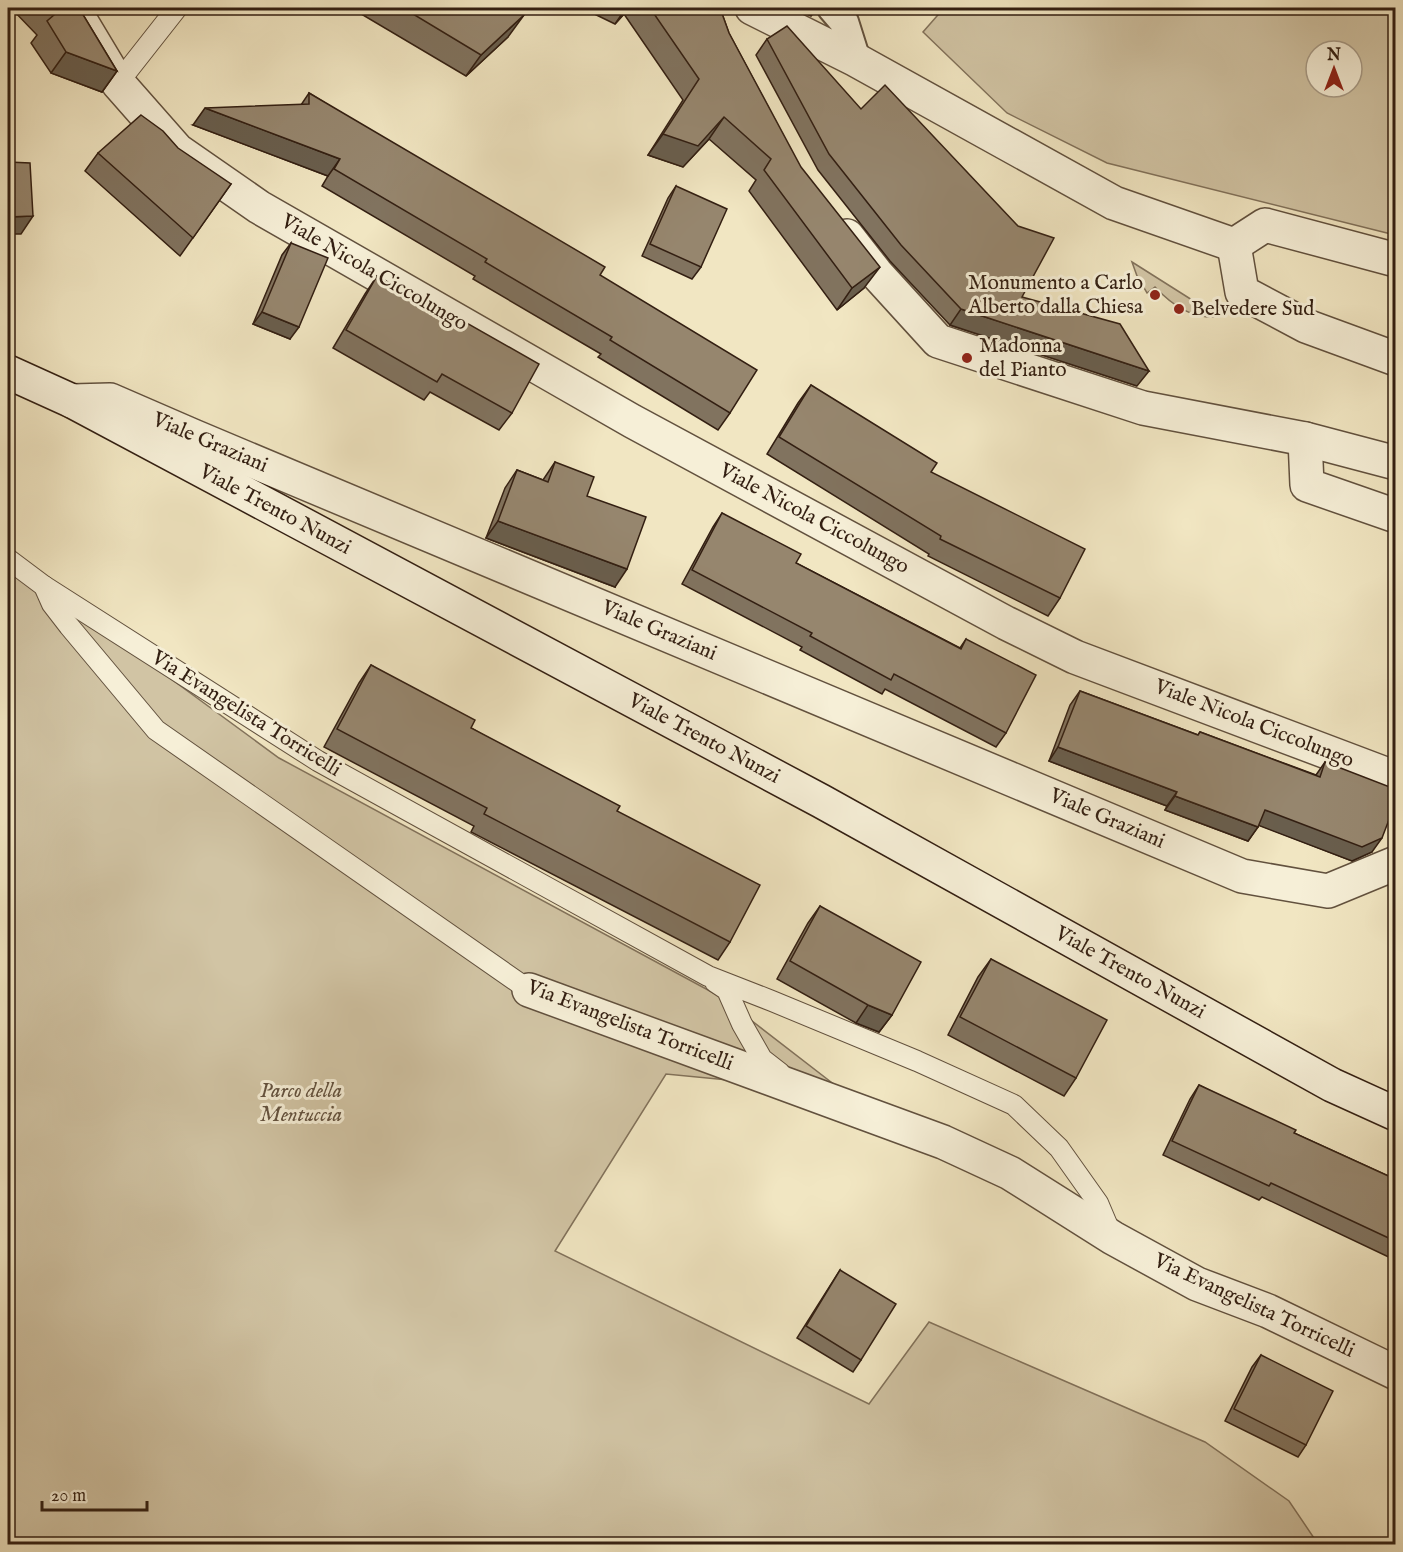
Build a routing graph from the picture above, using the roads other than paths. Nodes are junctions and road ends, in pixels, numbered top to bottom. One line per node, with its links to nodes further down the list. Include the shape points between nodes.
1 (73, 8): 6 (street, Viale Nicola Ciccolungo)
2 (177, 8): 6 (lane)
3 (752, 8): 5 (street)
4 (832, 8): 5 (street, via 844,22)
5 (855, 60): 8 (street, via 1114,203)
6 (118, 83): 18 (street, Viale Nicola Ciccolungo, via 177,150 259,207 632,421 1076,657)
7 (832, 217): 13 (street, via 938,341 1143,408)
8 (1234, 245): 9 (street, via 1265,225); 10 (street, via 1242,292 1306,326)
9 (1395, 260)
10 (1395, 359)
11 (8, 372): 12 (street, Viale Trento Nunzi)
12 (72, 401): 19 (street, Viale Graziani, via 110,400 1242,876 1328,891); 23 (street, Viale Trento Nunzi, via 831,807 1332,1085)
13 (1305, 439): 14 (street); 15 (street, via 1307,485)
14 (1395, 463)
15 (1395, 516)
16 (8, 559): 17 (lane, Via Evangelista Torricelli)
17 (44, 586): 20 (lane, Via Evangelista Torricelli, via 318,761); 21 (lane, Via Evangelista Torricelli, via 69,626 156,730)
18 (1395, 778)
19 (1395, 863)
20 (708, 976): 22 (lane, via 727,990 762,1059 794,1083); 24 (lane, Via Evangelista Torricelli, via 906,1056 1014,1105 1059,1148 1098,1203)
21 (529, 990): 22 (street, Via Evangelista Torricelli)
22 (847, 1107): 24 (street, Via Evangelista Torricelli, via 943,1142 1010,1173)
23 (1395, 1114)
24 (1113, 1238): 25 (street, Via Evangelista Torricelli, via 1197,1284 1268,1311)
25 (1395, 1373)

